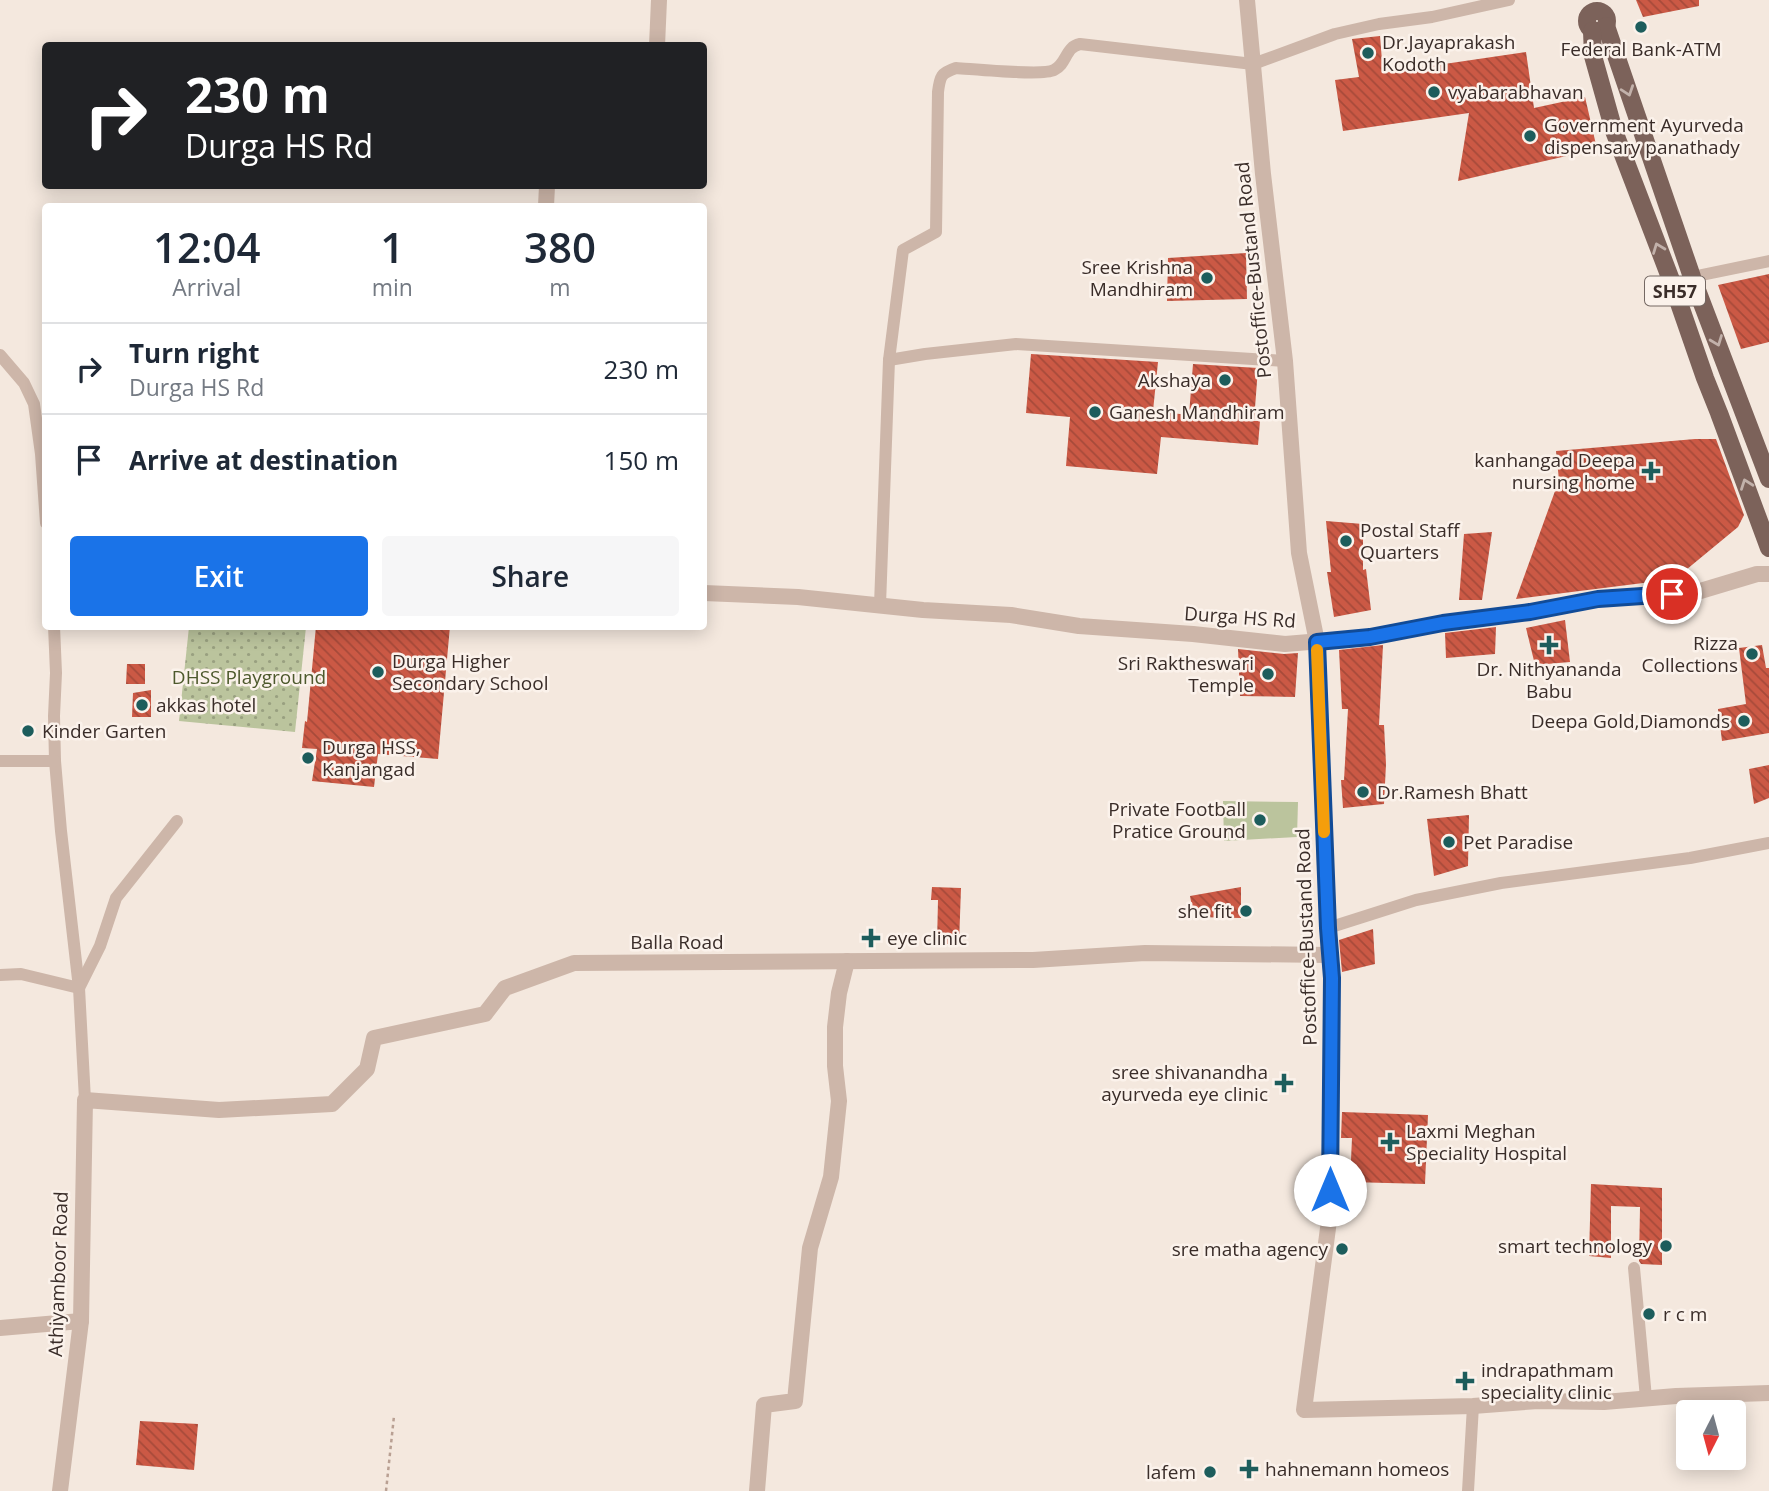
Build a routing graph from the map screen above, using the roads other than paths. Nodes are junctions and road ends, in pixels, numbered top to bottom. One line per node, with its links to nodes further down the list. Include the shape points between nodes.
1 (659, 0): 5 (street)
2 (1247, 0): 6 (street, Postoffice-Bustand Road)
3 (1509, 0): 6 (street, via 1335,34)
4 (1595, 14): 8 (main road, one-way to 8); 14 (main road, SH57, one-way to 4, via 1614,131 1593,56)
5 (657, 42)
6 (1254, 64): 10 (street, via 1080,44 1070,48 1052,71 956,68 945,72 938,92 936,232 903,250); 11 (street, Postoffice-Bustand Road)
7 (1769, 261): 8 (street)
8 (1692, 277): 13 (main road, one-way to 13)
9 (0, 355): 12 (street, via 24,383 34,404)
10 (889, 360): 11 (street, via 1016,345); 17 (street)
11 (1285, 361): 19 (street, Postoffice-Bustand Road, via 1299,553)
12 (42, 477)
13 (1769, 479)
14 (1769, 548)
15 (1769, 574): 19 (street, Durga HS Rd, via 1697,592 1598,599)
16 (707, 593): 17 (street, Durga HS Rd)
17 (880, 605): 19 (street, Durga HS Rd, via 1285,644)
18 (54, 630): 21 (street)
19 (1317, 642): 24 (street, Postoffice-Bustand Road)
20 (0, 761): 21 (street)
21 (55, 761): 28 (street)
22 (177, 821): 28 (street, via 116,898)
23 (1769, 843): 24 (street, via 1501,883 1416,900)
24 (1328, 928): 25 (street, Postoffice-Bustand Road)
25 (1329, 954): 26 (street, Balla Road, via 1145,953 1033,960); 35 (street, Postoffice-Bustand Road, via 1330,1213 1304,1410)
26 (847, 961): 29 (street, Balla Road, via 574,963 505,988 485,1014 374,1038 367,1069 332,1104 219,1110); 37 (street, via 835,1027 839,1101 831,1177 810,1248 795,1401 764,1405)
27 (0, 975): 28 (street, via 21,974)
28 (79, 988): 29 (street)
29 (85, 1100): 31 (street, Athiyamboor Road)
30 (1634, 1268): 34 (street)
31 (81, 1321): 32 (street); 36 (street, Athiyamboor Road)
32 (0, 1328)
33 (1769, 1393): 34 (street, Postoffice-Bustand Road)
34 (1646, 1398): 35 (street, Postoffice-Bustand Road)
35 (1473, 1406): 38 (street)
36 (60, 1491)
37 (757, 1491)
38 (1468, 1491)

